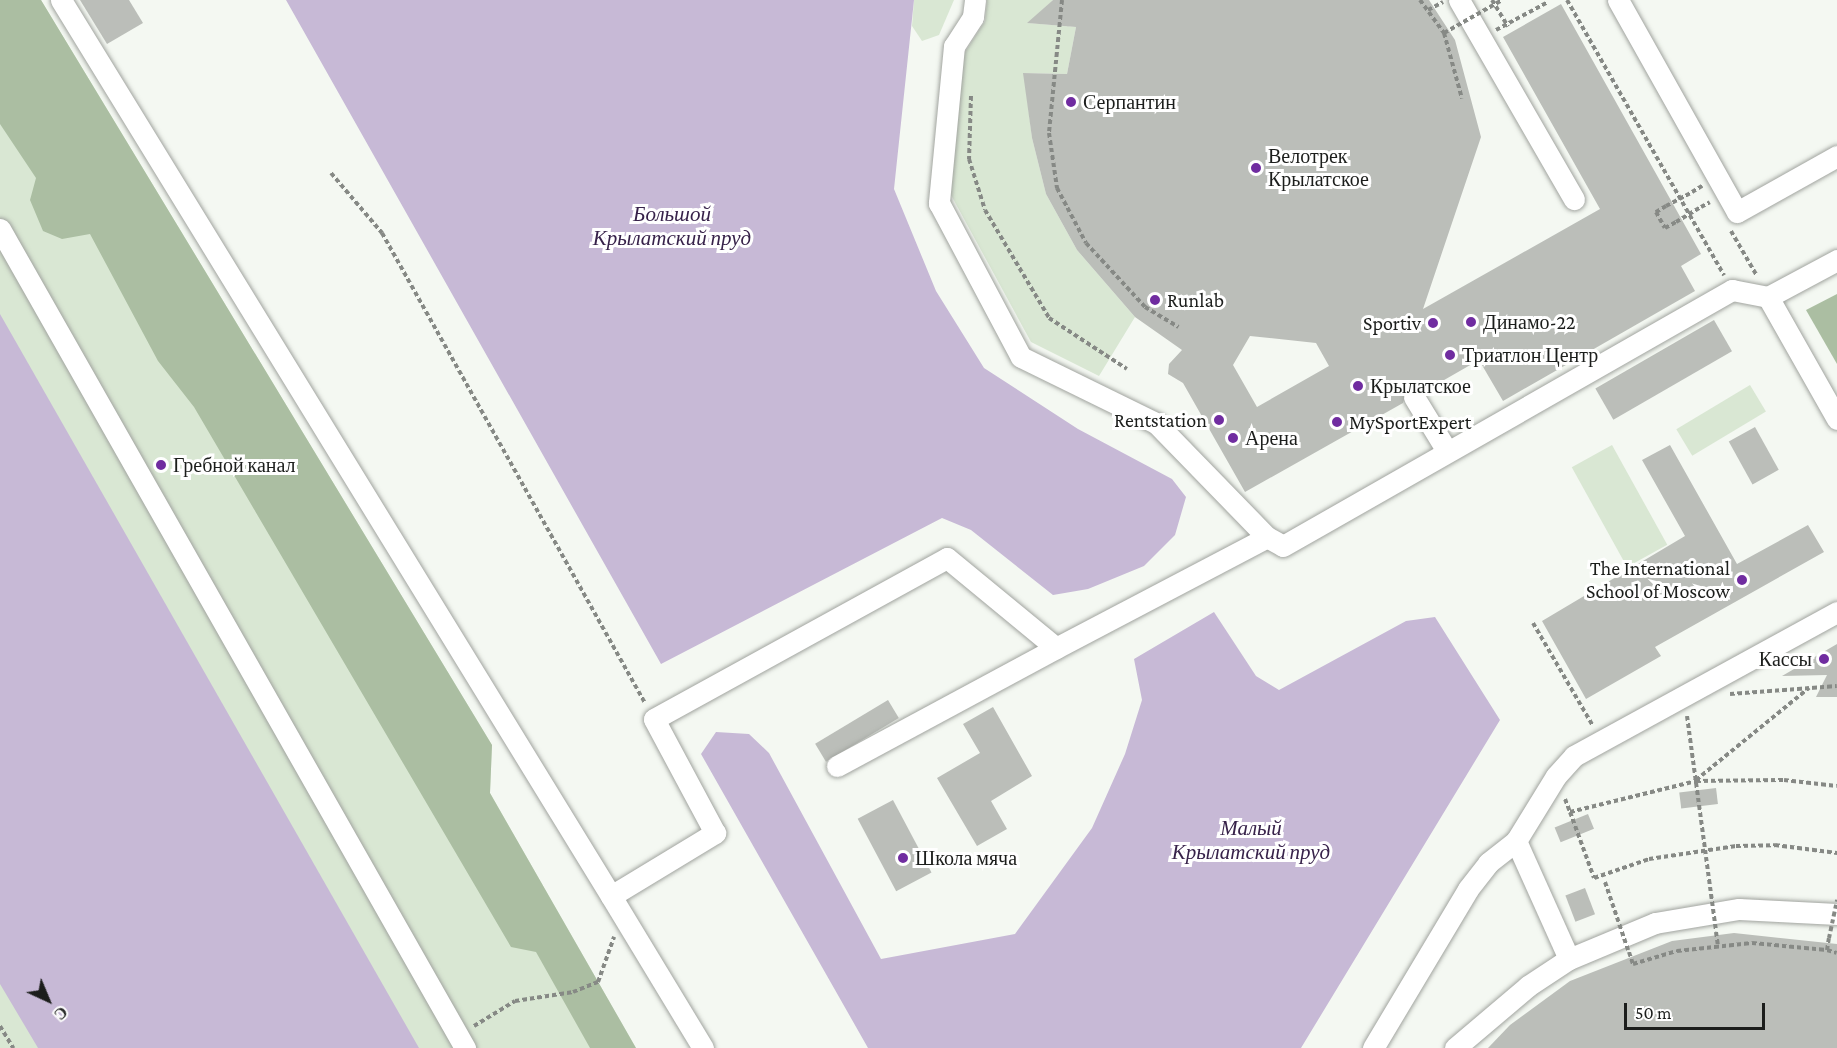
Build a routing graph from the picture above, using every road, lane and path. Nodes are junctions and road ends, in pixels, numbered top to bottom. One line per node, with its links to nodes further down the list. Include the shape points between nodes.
1 (62, 0): 52 (lane)
2 (975, 0): 33 (lane, via 973,17 954,46 939,203 1022,357 1156,423)
3 (1062, 0): 28 (path, via 1049,133 1057,188 1086,243 1145,307)
4 (1419, 0): 12 (path)
5 (1446, 0): 12 (path)
6 (1460, 0): 21 (lane)
7 (1502, 0): 11 (path, bridge)
8 (1567, 0): 26 (path)
9 (1618, 0): 18 (lane, via 1737,212)
10 (1549, 1): 13 (path)
11 (1493, 2): 14 (path, bridge); 15 (path, bridge)
12 (1428, 10): 15 (path)
13 (1516, 18)
14 (1508, 27)
15 (1444, 33): 17 (path)
16 (971, 88): 29 (path, via 969,159 985,210 1049,318)
17 (1462, 99)
18 (1837, 156)
19 (331, 173): 41 (path, via 382,233)
20 (1705, 184): 22 (path, bridge, via 1656,212 1665,228)
21 (1574, 199)
22 (1701, 207)
23 (0, 229): 61 (lane)
24 (1739, 245): 27 (path)
25 (1837, 260): 27 (lane)
26 (1732, 290): 27 (lane); 32 (lane)
27 (1768, 297): 31 (lane)
28 (1178, 327)
29 (1127, 369)
30 (1414, 397): 32 (lane)
31 (1837, 419)
32 (1447, 451): 33 (lane, via 1283,546)
33 (1268, 537): 36 (lane)
34 (1837, 612): 40 (lane)
35 (1533, 623): 42 (path)
36 (1056, 648): 41 (lane, via 947,558); 43 (lane)
37 (1837, 686): 38 (path)
38 (1810, 687): 39 (path); 45 (path)
39 (1719, 694)
40 (1684, 697): 42 (lane); 45 (path)
41 (654, 719): 52 (lane, via 715,833)
42 (1601, 740): 44 (lane, via 1574,756)
43 (837, 766)
44 (1556, 776): 47 (path); 48 (lane)
45 (1696, 781): 46 (path, via 1784,780); 47 (path); 49 (path)
46 (1837, 786)
47 (1570, 812): 51 (path, via 1594,878)
48 (1516, 841): 59 (lane); 64 (lane, via 1488,863 1468,889)
49 (1705, 850): 50 (path, via 1775,845); 51 (path, via 1649,859); 56 (path, bridge)
50 (1837, 854)
51 (1603, 874): 56 (path, bridge, via 1633,964 1677,951)
52 (610, 896): 54 (lane)
53 (1837, 900): 57 (path, bridge)
54 (622, 914): 61 (path, via 598,982 573,992 515,1001); 63 (lane)
55 (1837, 914): 59 (lane, via 1777,908 1696,914 1655,923)
56 (1718, 946): 57 (path, via 1752,943)
57 (1827, 950): 58 (path)
58 (1837, 953)
59 (1569, 959): 65 (lane, via 1528,986)
60 (0, 1026): 62 (path)
61 (461, 1042)
62 (13, 1048)
63 (703, 1048)
64 (1373, 1048)
65 (1455, 1048)

